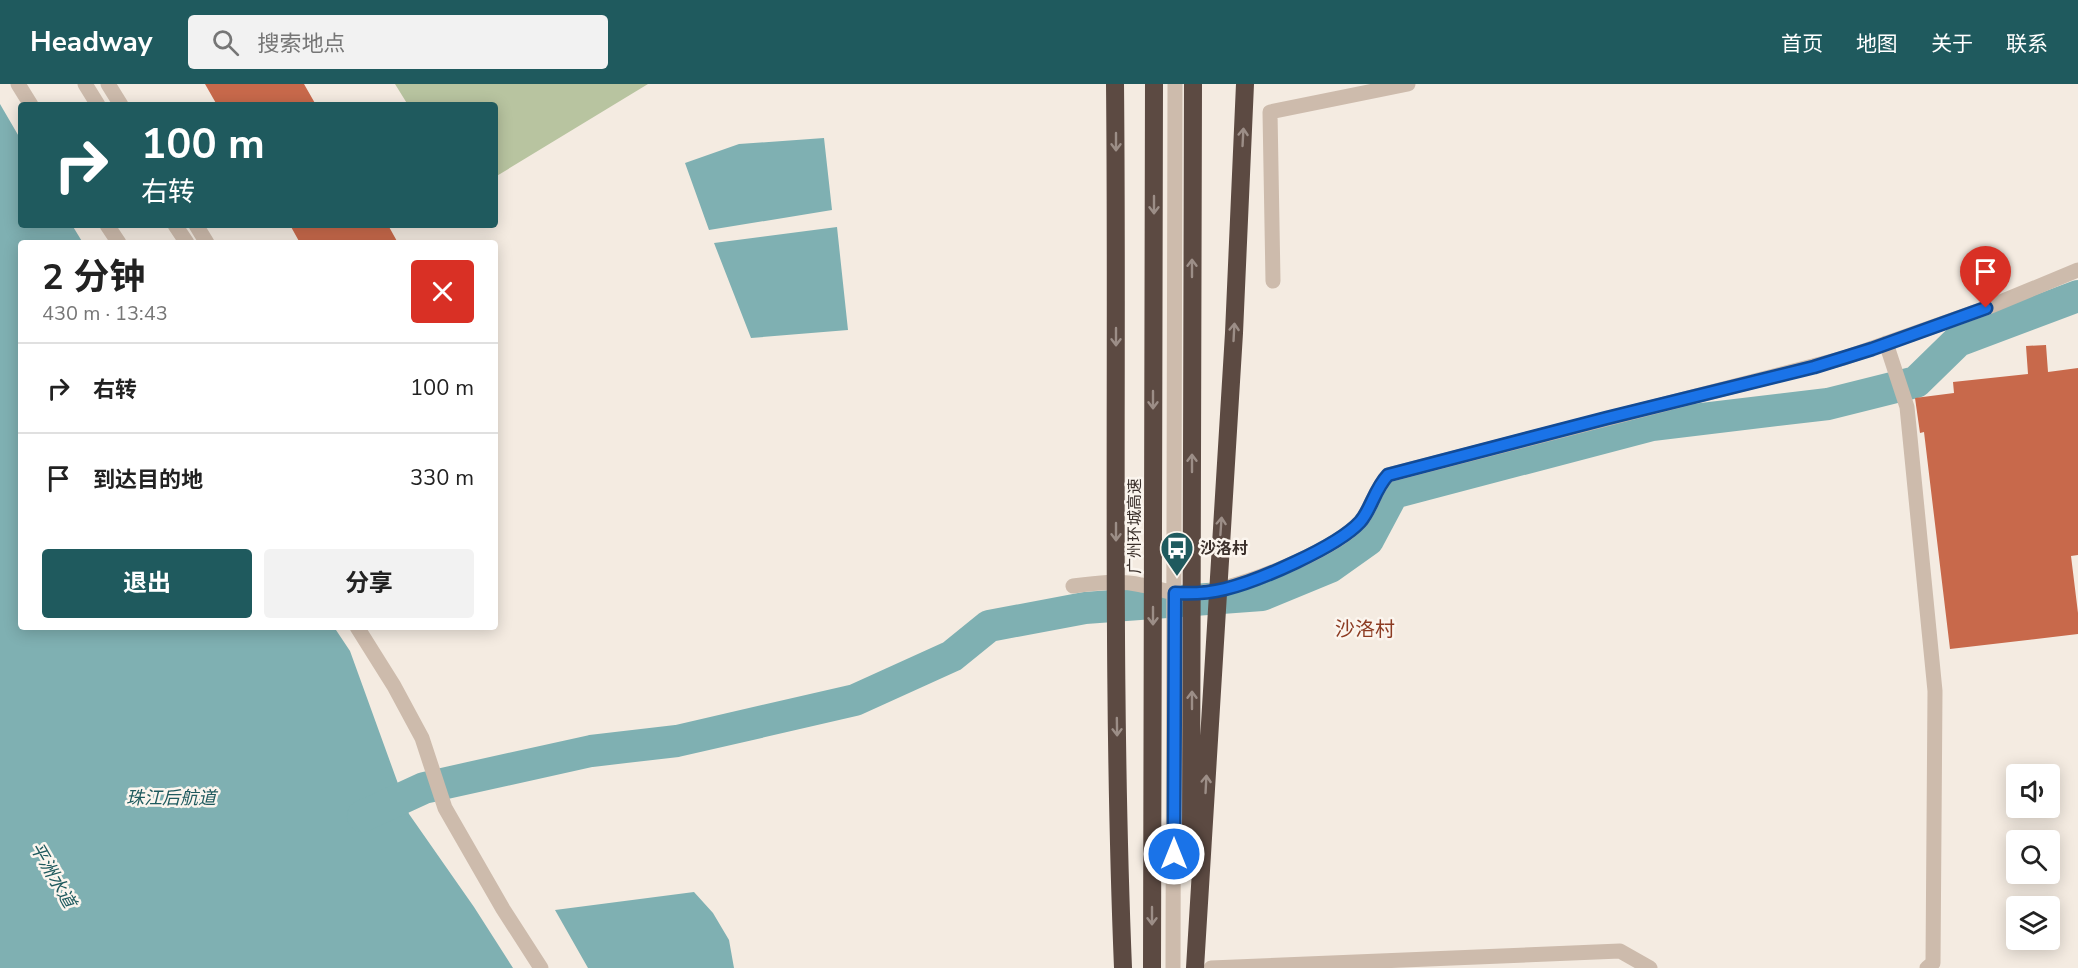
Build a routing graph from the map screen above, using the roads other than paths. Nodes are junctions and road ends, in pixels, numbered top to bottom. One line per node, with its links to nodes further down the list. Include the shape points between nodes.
1 (18, 84): 10 (street)
2 (85, 84): 11 (street)
3 (108, 84): 12 (street)
4 (1115, 84): 20 (highway, one-way to 20, bridge, via 1116,644)
5 (1154, 84): 21 (highway, 广州环城高速, one-way to 21, bridge)
6 (1175, 84): 17 (street)
7 (1193, 84): 23 (highway, one-way to 7, bridge)
8 (1245, 84): 23 (highway, one-way to 8, bridge, via 1234,333)
9 (1408, 84): 14 (street, via 1270,112)
10 (29, 102)
11 (96, 102)
12 (119, 102)
13 (2078, 270): 15 (street)
14 (1273, 281)
15 (1886, 343): 17 (street, via 1802,370 1388,475 1362,521 1322,549 1237,586); 26 (street, via 1907,407 1935,691 1933,963)
16 (1073, 586): 17 (street, via 1125,582)
17 (1175, 593): 22 (street)
18 (359, 630): 19 (street, via 422,738 445,808)
19 (541, 968)
20 (1123, 968)
21 (1152, 968)
22 (1173, 968)
23 (1193, 968)
24 (1211, 968): 25 (street, via 1620,951)
25 (1650, 968)
26 (1927, 968)

